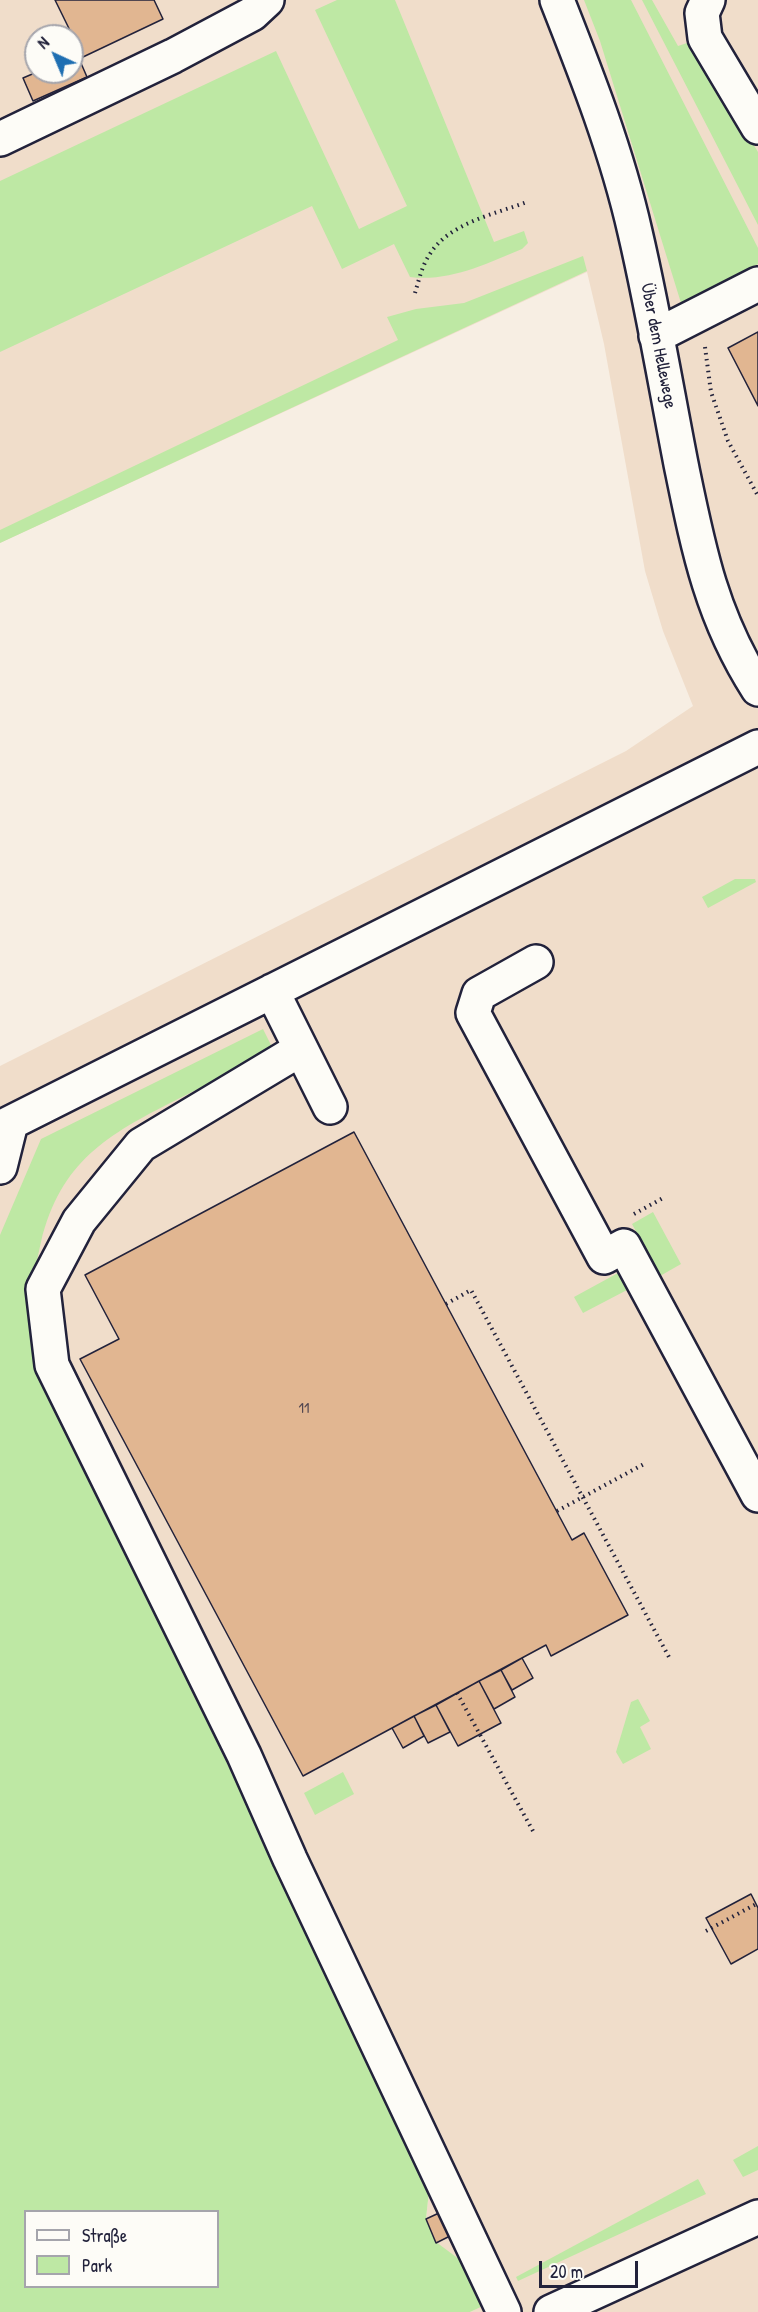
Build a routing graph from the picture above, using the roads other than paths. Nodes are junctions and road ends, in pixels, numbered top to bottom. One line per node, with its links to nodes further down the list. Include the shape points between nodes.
1 (267, 0): 5 (street, via 252,14 173,56)
2 (558, 0): 7 (street, Über dem Hellewege, via 610,141 635,232)
3 (708, 0): 4 (street, via 702,13 705,38)
4 (758, 127)
5 (0, 138)
6 (758, 284): 7 (street)
7 (656, 336): 8 (street, Über dem Hellewege, via 702,565 723,626)
8 (758, 689)
9 (758, 747): 11 (street)
10 (536, 962): 16 (street, via 479,994 473,1013 604,1257 624,1246)
11 (272, 991): 12 (street); 14 (street)
12 (301, 1048): 13 (street); 18 (street, via 141,1145 79,1221 43,1289 52,1365 244,1755)
13 (330, 1107)
14 (5, 1125): 15 (street)
15 (0, 1167)
16 (758, 1495)
17 (758, 2217): 19 (street)
18 (504, 2312)
19 (551, 2312)

